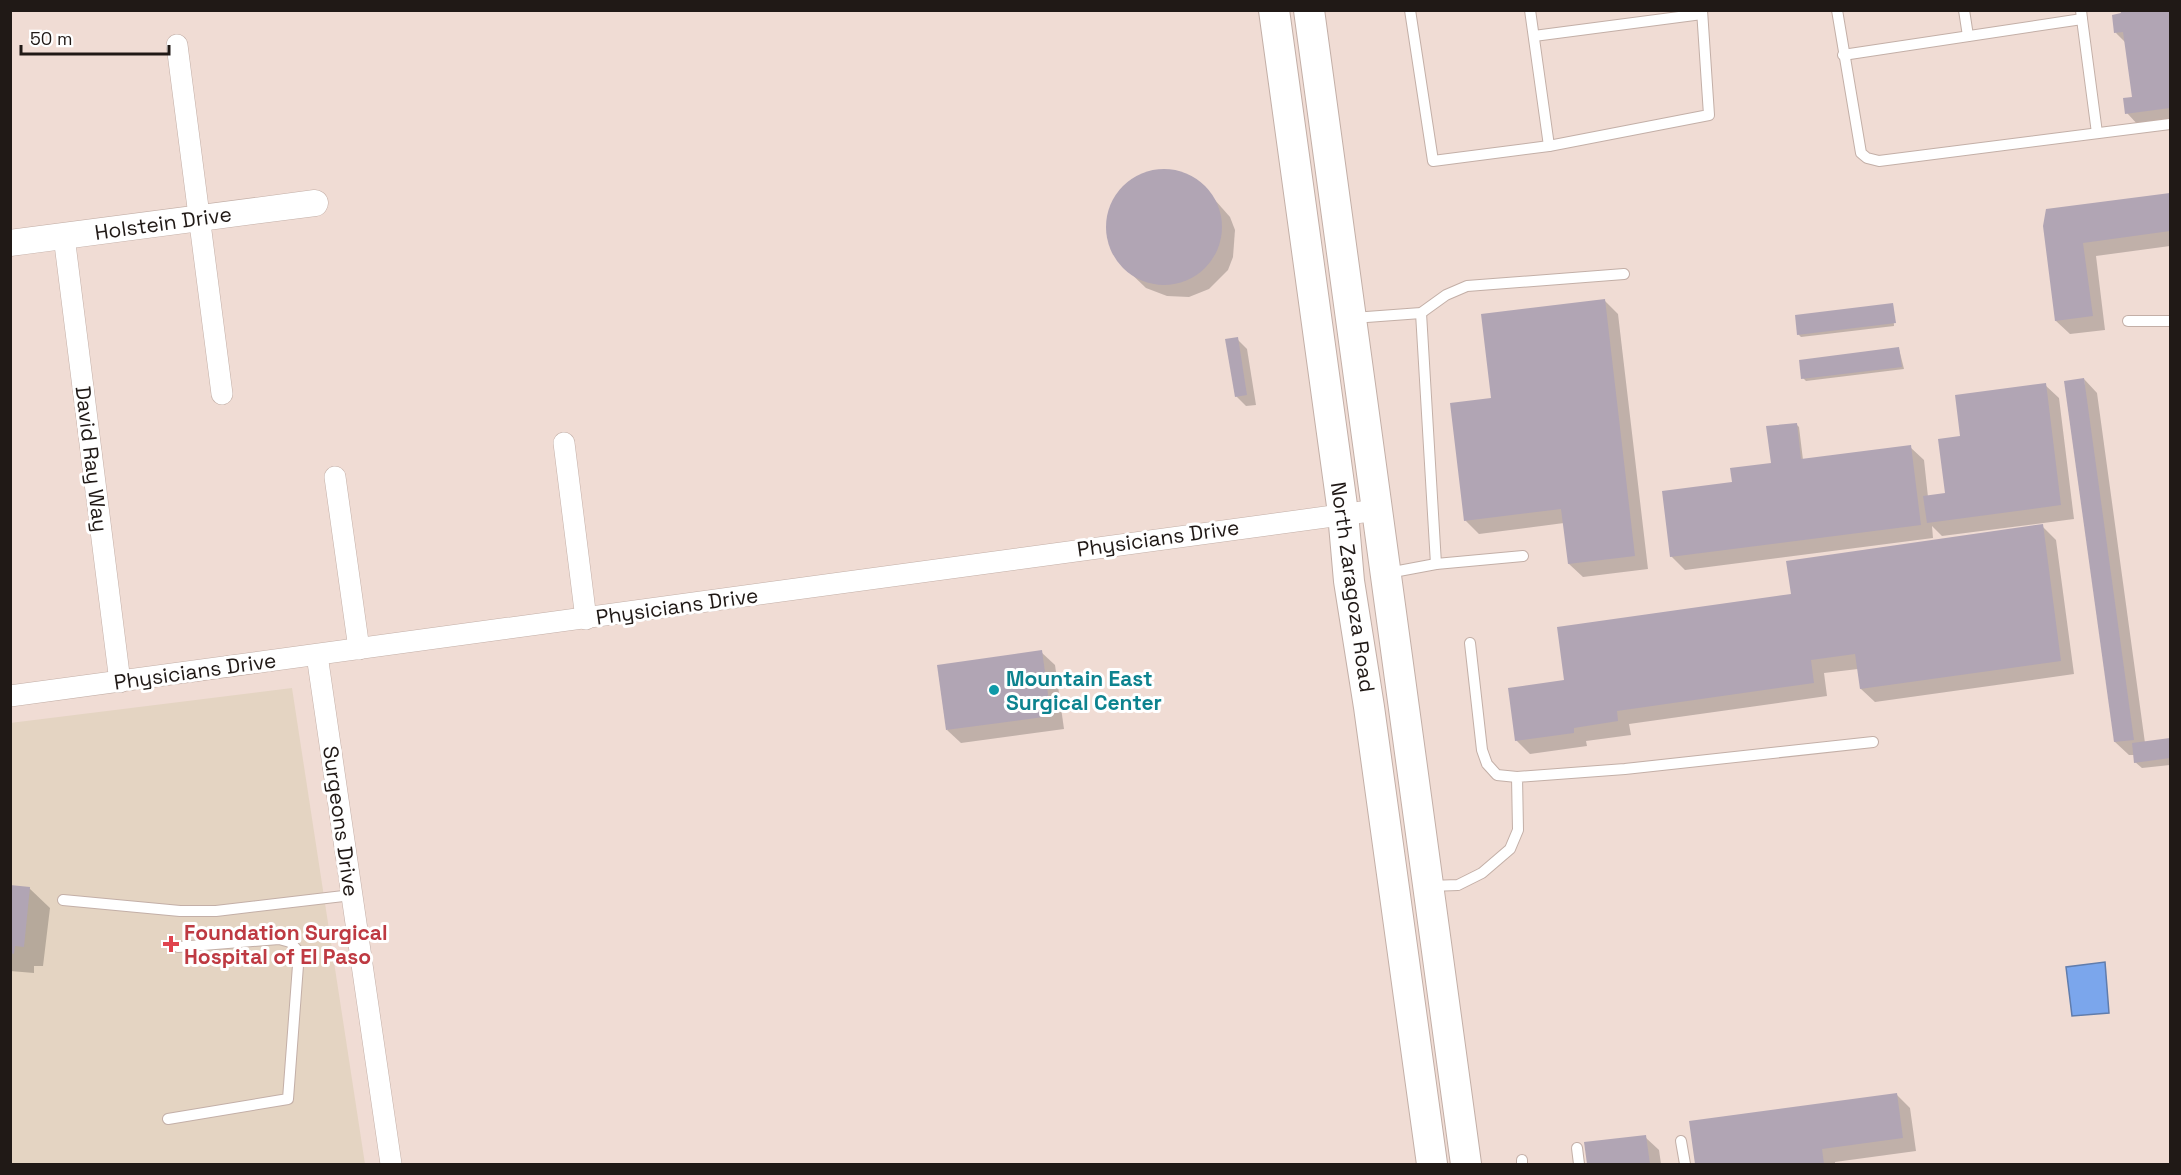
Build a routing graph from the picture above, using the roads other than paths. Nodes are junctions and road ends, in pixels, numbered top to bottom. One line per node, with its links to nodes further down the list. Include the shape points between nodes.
1 (1274, 10): 17 (main road, North Zaragoza Road)
2 (1309, 10): 23 (main road, North Zaragoza Road)
3 (1410, 10): 15 (lane, via 1434,161)
4 (1530, 10): 9 (lane)
5 (1837, 10): 12 (lane)
6 (1964, 10): 10 (lane)
7 (1702, 12): 9 (lane); 15 (lane, via 1709,115)
8 (2081, 15): 10 (lane); 14 (lane)
9 (1534, 36): 15 (lane)
10 (1968, 36): 12 (lane)
11 (177, 45): 18 (street)
12 (1843, 55): 14 (lane, via 1861,153 1867,158 1879,160)
13 (2170, 124): 14 (lane)
14 (2097, 133)
15 (1549, 146)
16 (315, 203): 18 (street, Holstein Drive)
17 (1302, 216): 23 (main road, via 1319,235 1334,310); 30 (main road, North Zaragoza Road)
18 (199, 218): 19 (street, Holstein Drive); 26 (street)
19 (64, 236): 20 (street, Holstein Drive); 38 (street, David Ray Way)
20 (10, 243)
21 (1624, 274): 22 (lane, via 1467,286)
22 (1421, 313): 23 (lane); 32 (lane)
23 (1352, 318): 29 (main road, North Zaragoza Road)
24 (2128, 321): 25 (lane)
25 (2170, 321)
26 (222, 394)
27 (564, 443): 34 (street)
28 (335, 477): 36 (street)
29 (1377, 510): 30 (street, Physicians Drive); 33 (main road, North Zaragoza Road)
30 (1343, 513): 34 (street, Physicians Drive); 46 (main road, North Zaragoza Road, via 1349,580)
31 (1523, 556): 32 (lane)
32 (1436, 564): 33 (lane)
33 (1385, 573): 42 (main road, North Zaragoza Road)
34 (586, 619): 36 (street, Physicians Drive)
35 (1470, 643): 41 (lane, via 1482,750 1497,775)
36 (359, 650): 37 (street, Physicians Drive)
37 (317, 655): 38 (street, Physicians Drive); 43 (street, Surgeons Drive)
38 (120, 681): 39 (street, Physicians Drive)
39 (10, 696)
40 (1873, 742): 41 (lane, via 1625,770)
41 (1517, 777): 42 (lane, via 1518,830 1510,849 1482,873 1458,885)
42 (1427, 886): 47 (main road, North Zaragoza Road)
43 (352, 895): 44 (lane, via 216,911); 51 (street, Surgeons Drive)
44 (63, 900)
45 (178, 947): 48 (lane, via 279,939 290,942 299,952 288,1099)
46 (1410, 1008): 47 (main road, via 1425,1021 1436,1052); 52 (main road, North Zaragoza Road)
47 (1452, 1069): 53 (main road, North Zaragoza Road)
48 (168, 1119)
49 (1681, 1141): 55 (lane)
50 (1577, 1148): 54 (lane)
51 (391, 1164)
52 (1432, 1164)
53 (1466, 1164)
54 (1579, 1164)
55 (1685, 1164)

